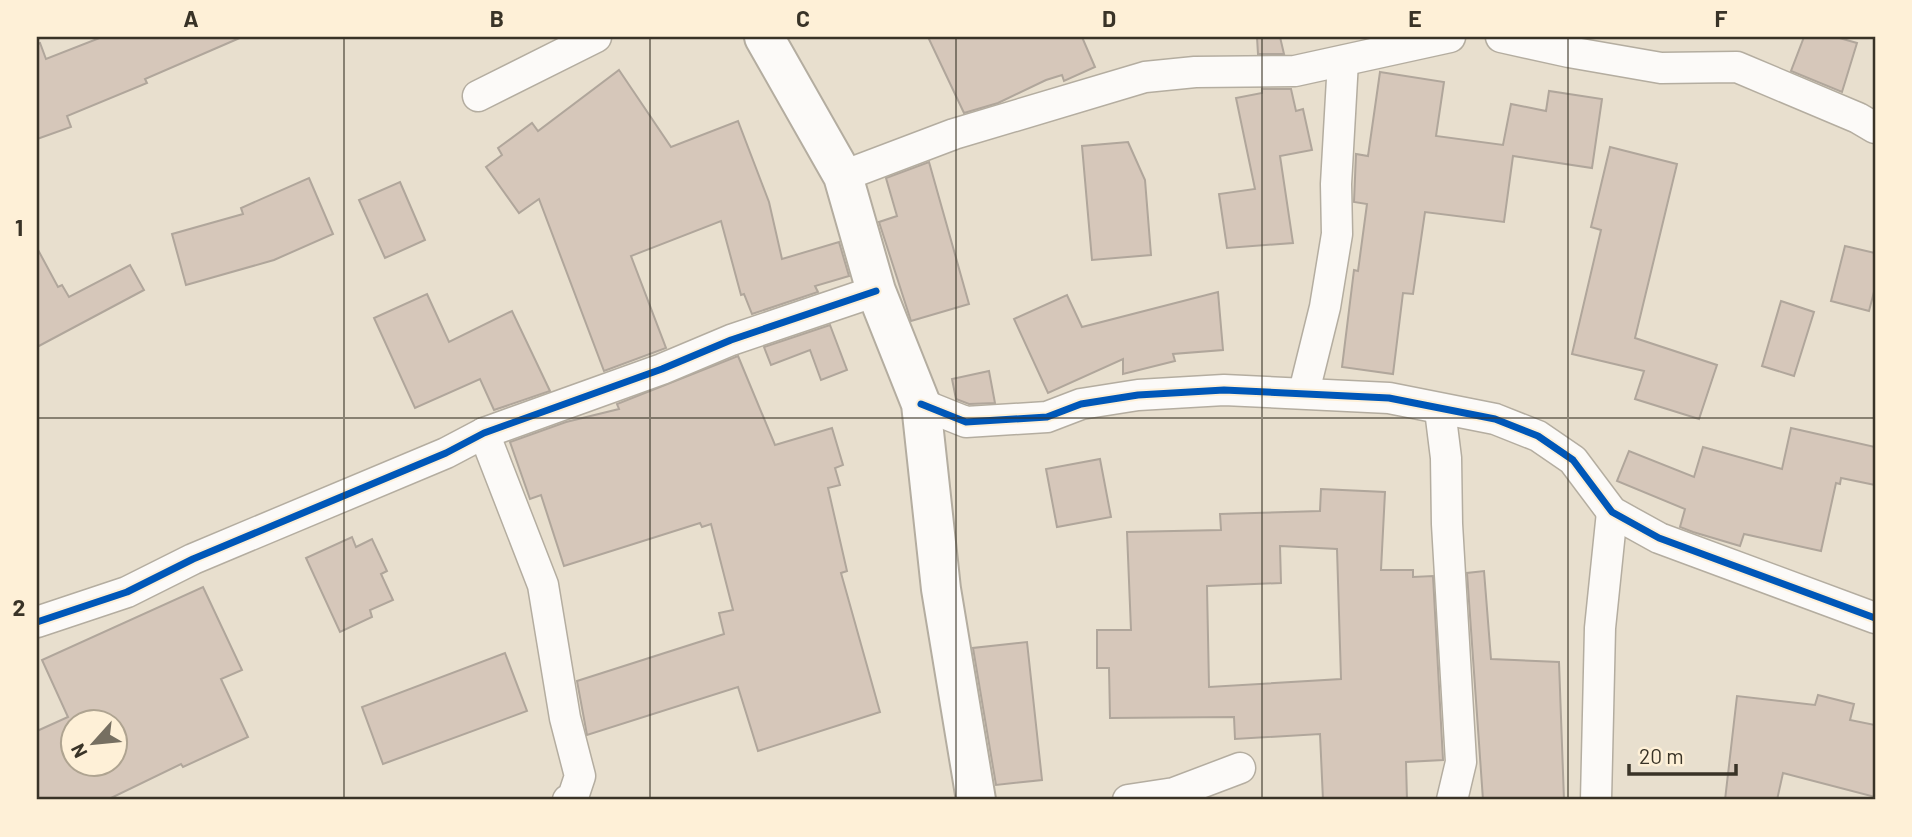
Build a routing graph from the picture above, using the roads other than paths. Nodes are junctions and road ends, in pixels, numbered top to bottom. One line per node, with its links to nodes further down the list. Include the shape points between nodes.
1 (596, 37): 6 (street)
2 (764, 37): 8 (street)
3 (1450, 37): 5 (street)
4 (1501, 37): 7 (street, via 1661,68 1737,67)
5 (1343, 61): 8 (street, via 1295,71 1145,77 954,134); 10 (street, via 1337,234)
6 (478, 96)
7 (1875, 128)
8 (843, 176): 9 (street)
9 (876, 291): 11 (street); 13 (street)
10 (1304, 392): 11 (street, via 1138,395 1081,404 1047,417 966,422); 12 (street, via 1389,398)
11 (921, 404): 19 (street, via 941,589)
12 (1440, 410): 14 (street, via 1495,419 1538,436 1573,460); 21 (street, via 1461,762)
13 (484, 433): 16 (street, via 127,592); 18 (street, via 542,585 580,776)
14 (1612, 512): 15 (street, via 1659,538); 22 (street, via 1600,628)
15 (1875, 618)
16 (37, 622)
17 (1240, 768): 20 (street, via 1174,793)
18 (568, 800)
19 (976, 800)
20 (1128, 800)
21 (1452, 800)
22 (1597, 800)

